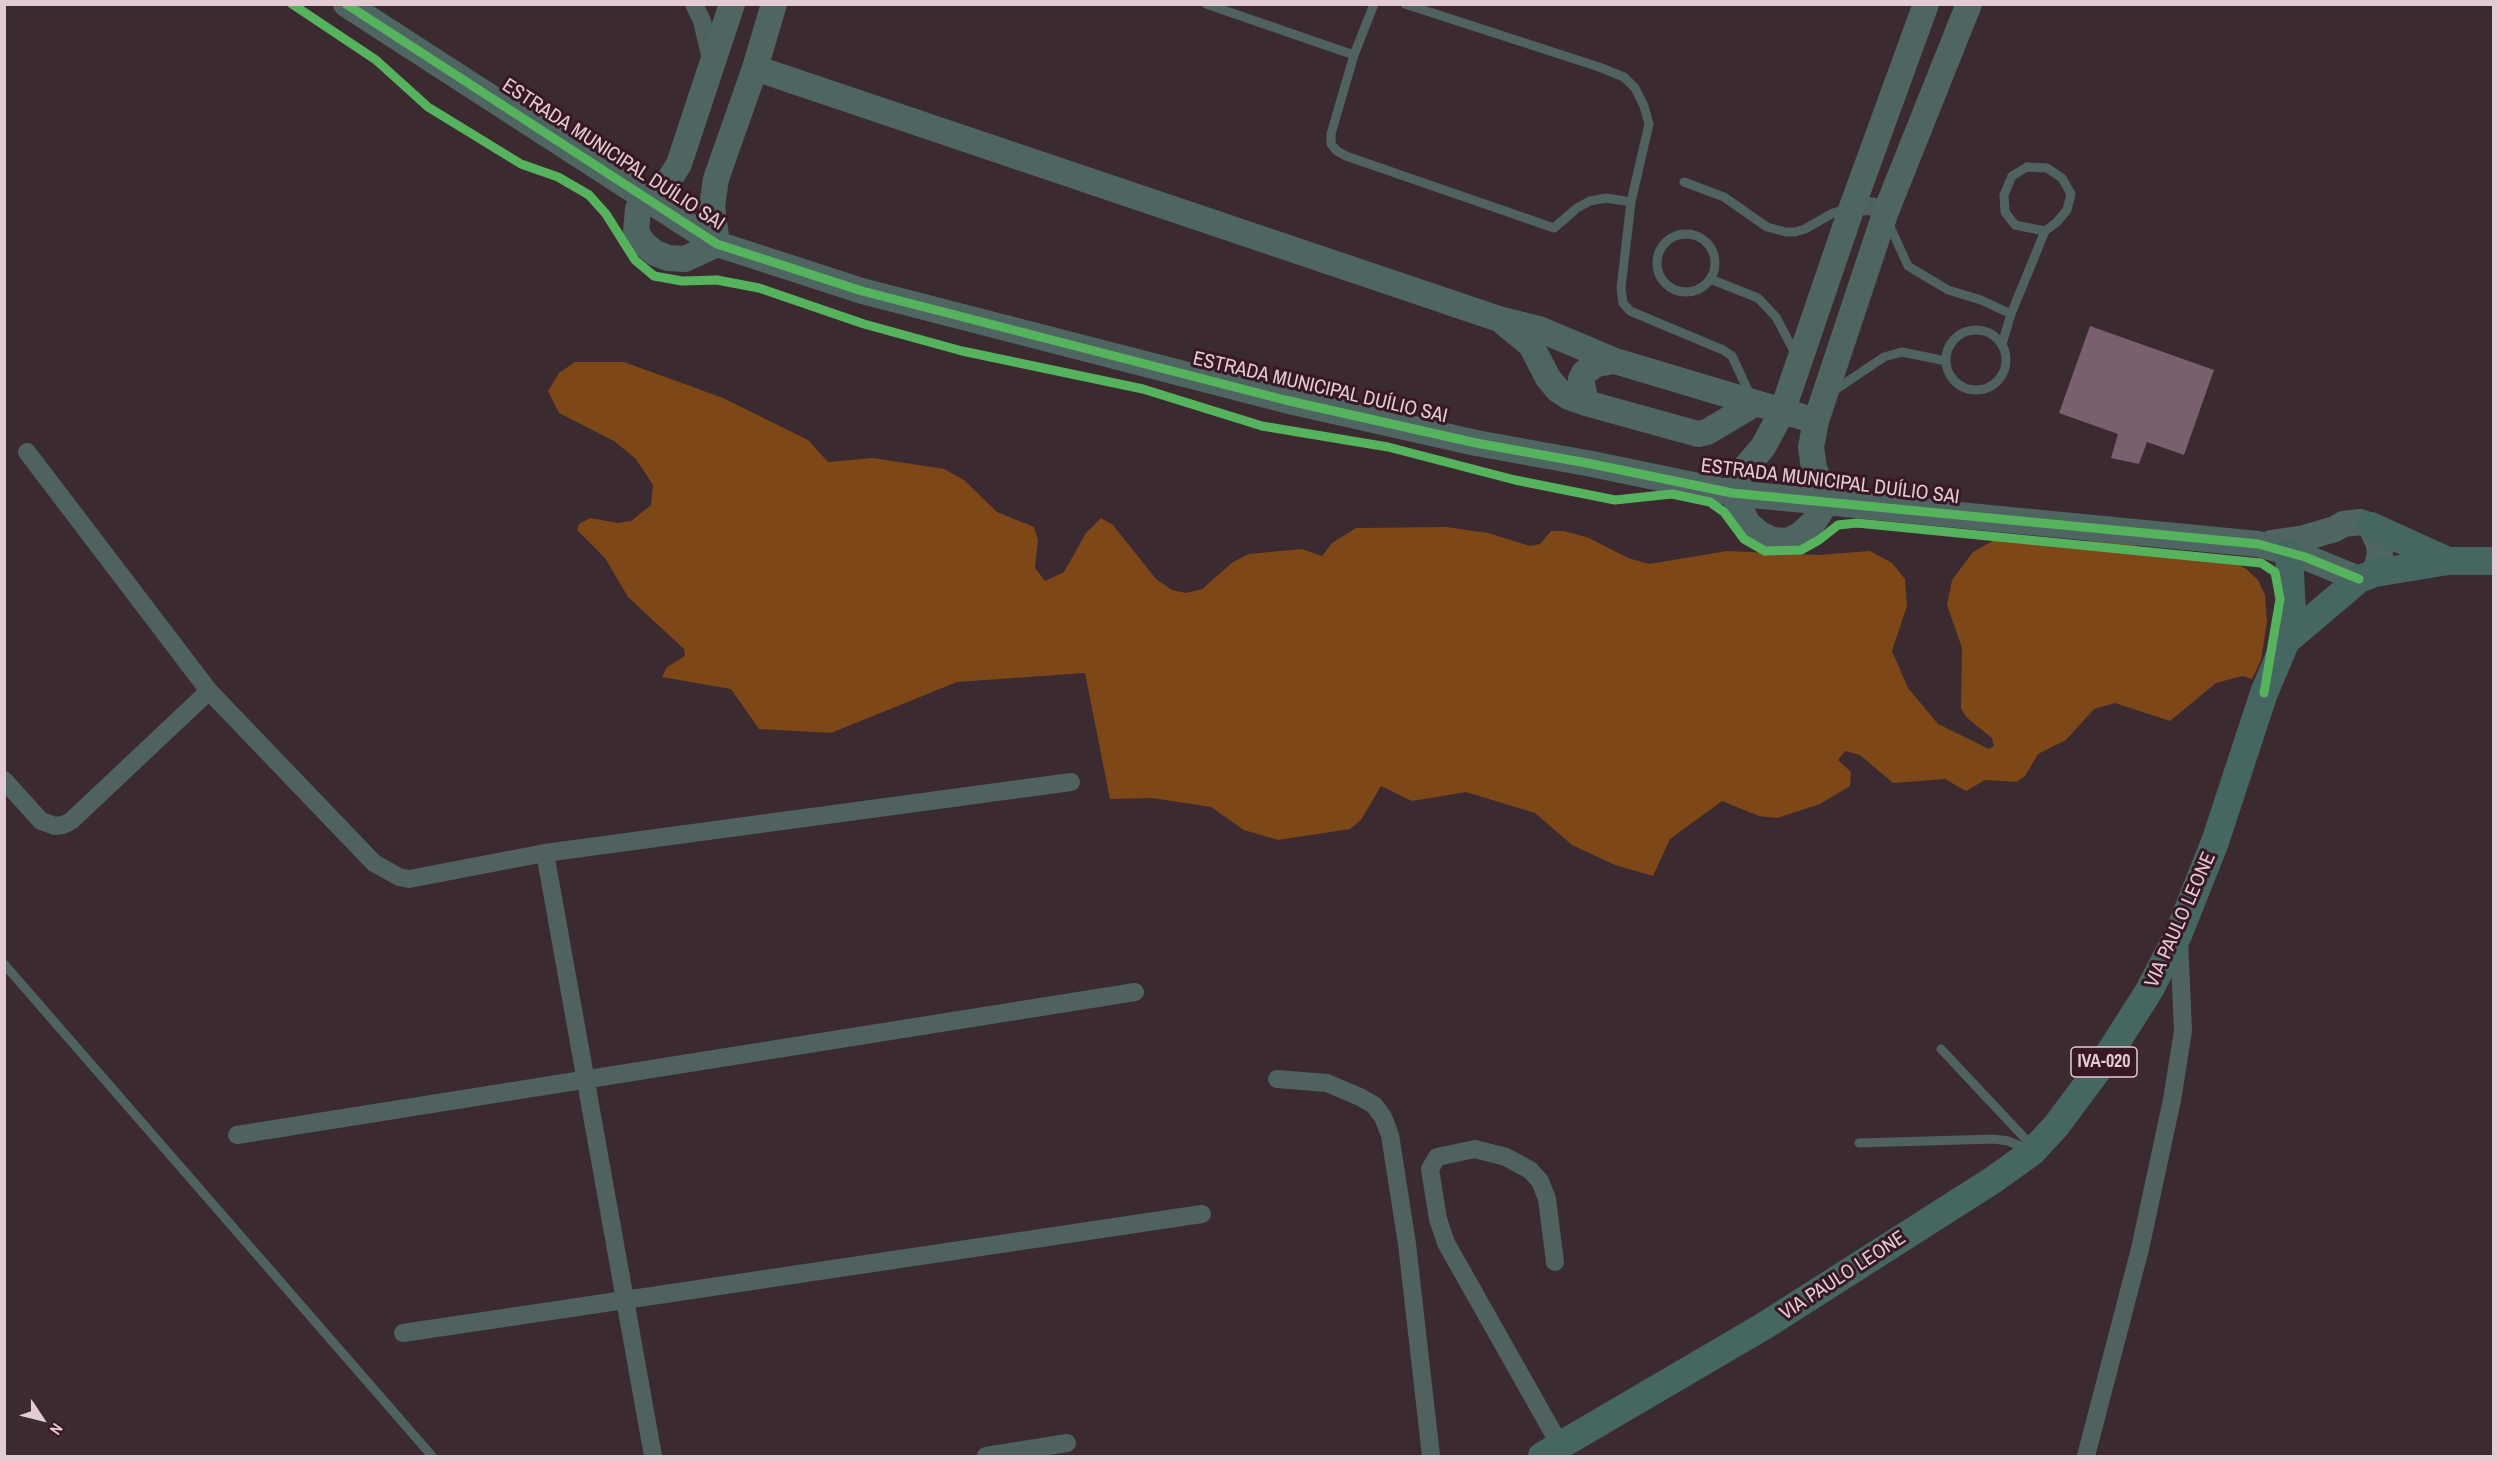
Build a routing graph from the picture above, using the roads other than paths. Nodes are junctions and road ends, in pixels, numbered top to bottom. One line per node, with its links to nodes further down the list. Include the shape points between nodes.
1 (346, 4): 16 (street, ESTRADA MUNICIPAL DUÍLIO SAI)
2 (694, 4): 11 (street)
3 (732, 4): 11 (street)
4 (774, 4): 12 (street)
5 (1206, 4): 10 (lane)
6 (1374, 4): 10 (lane)
7 (1405, 4): 17 (lane, via 1624,77 1635,88 1649,124)
8 (1926, 4): 18 (street)
9 (1969, 4): 19 (street)
10 (1354, 55): 17 (lane, via 1331,134 1331,144 1346,156 1554,228 1590,201 1606,198)
11 (713, 67): 13 (street)
12 (755, 68): 14 (street); 24 (street)
13 (690, 133): 14 (street); 16 (street, via 680,164 666,185)
14 (728, 145): 21 (street, via 712,206)
15 (1684, 182): 18 (lane, via 1724,197 1767,227 1786,232 1805,229)
16 (646, 199): 21 (street, ESTRADA MUNICIPAL DUÍLIO SAI); 21 (street, via 638,209 636,232 655,252 685,259)
17 (1631, 202): 32 (lane, via 1621,288 1623,303 1630,310 1732,356)
18 (1852, 207): 19 (street, via 1880,208); 26 (street)
19 (1885, 214): 23 (lane, via 1908,266 1948,290); 30 (street)
20 (2045, 231): 20 (lane, via 2067,210 2071,194 2062,178 2047,168 2027,167 2012,176 2004,195 2005,212 2015,225); 23 (lane)
21 (717, 244): 37 (street, ESTRADA MUNICIPAL DUÍLIO SAI, via 862,291 1285,400)
22 (1710, 279): 22 (lane, via 1715,257 1702,238 1681,234 1664,245 1658,264 1666,283 1694,291); 26 (lane, via 1758,298 1776,317)
23 (2011, 314): 25 (lane)
24 (1499, 319): 27 (street, via 1539,329); 31 (street, via 1531,345 1558,390)
25 (2002, 344): 28 (lane, via 1985,331 1963,333 1953,340); 28 (lane, via 2005,368 1990,387 1967,389 1956,383 1948,373)
26 (1799, 360): 33 (street)
27 (1615, 361): 29 (street); 31 (street, via 1596,364 1584,373 1581,379)
28 (1946, 361): 30 (lane, via 1902,352 1884,357)
29 (1705, 387): 32 (street); 35 (street)
30 (1825, 396): 34 (street)
31 (1586, 403): 35 (street, via 1698,434)
32 (1754, 404): 33 (street); 35 (street)
33 (1782, 412): 34 (street); 37 (street, via 1763,447 1740,474)
34 (1816, 421): 38 (street, via 1811,447 1814,468)
35 (1723, 423)
36 (27, 452): 48 (street)
37 (1732, 494): 38 (street, ESTRADA MUNICIPAL DUÍLIO SAI); 38 (street, via 1748,524 1772,540 1787,541 1800,535)
38 (1827, 501): 41 (street, ESTRADA MUNICIPAL DUÍLIO SAI)
39 (2371, 525): 40 (street, via 2352,522); 43 (main road); 46 (street, via 2380,554)
40 (2335, 529): 41 (street, via 2294,541); 45 (street, via 2329,541)
41 (2258, 544): 42 (street, ESTRADA MUNICIPAL DUÍLIO SAI)
42 (2289, 553): 45 (street, ESTRADA MUNICIPAL DUÍLIO SAI); 47 (main road, via 2292,612)
43 (2448, 561): 44 (main road); 46 (main road)
44 (2493, 561)
45 (2330, 566): 46 (street, ESTRADA MUNICIPAL DUÍLIO SAI)
46 (2367, 576): 47 (main road, VIA PAULO LEONE / IVA-020)
47 (2286, 641): 52 (main road, VIA PAULO LEONE / IVA-020, via 2264,693 2216,842)
48 (209, 691): 49 (street, via 63,825 41,821); 51 (street, via 374,863 390,873 409,879)
49 (4, 780)
50 (1071, 782): 51 (street)
51 (544, 853): 57 (street)
52 (2178, 935): 60 (main road, VIA PAULO LEONE / IVA-020, via 2149,991 2103,1063); 71 (street, via 2183,1031 2172,1100 2140,1249)
53 (4, 964): 67 (lane)
54 (1135, 992): 57 (street)
55 (1941, 1048): 60 (lane)
56 (1277, 1079): 70 (street, via 1327,1083 1360,1096 1383,1117 1390,1135 1409,1256)
57 (585, 1080): 58 (street); 63 (street)
58 (237, 1135)
59 (1859, 1143): 60 (lane, via 1994,1139)
60 (2033, 1151): 66 (main road, VIA PAULO LEONE / IVA-020, via 1764,1326)
61 (1202, 1214): 63 (street)
62 (1555, 1262): 66 (street, via 1547,1199 1540,1181 1530,1170 1506,1157 1475,1149 1437,1157 1430,1168 1446,1243)
63 (624, 1299): 64 (street); 68 (street)
64 (403, 1333)
65 (1067, 1443): 69 (street)
66 (1551, 1451)
67 (432, 1456)
68 (652, 1456)
69 (986, 1456)
70 (1431, 1456)
71 (2086, 1456)

